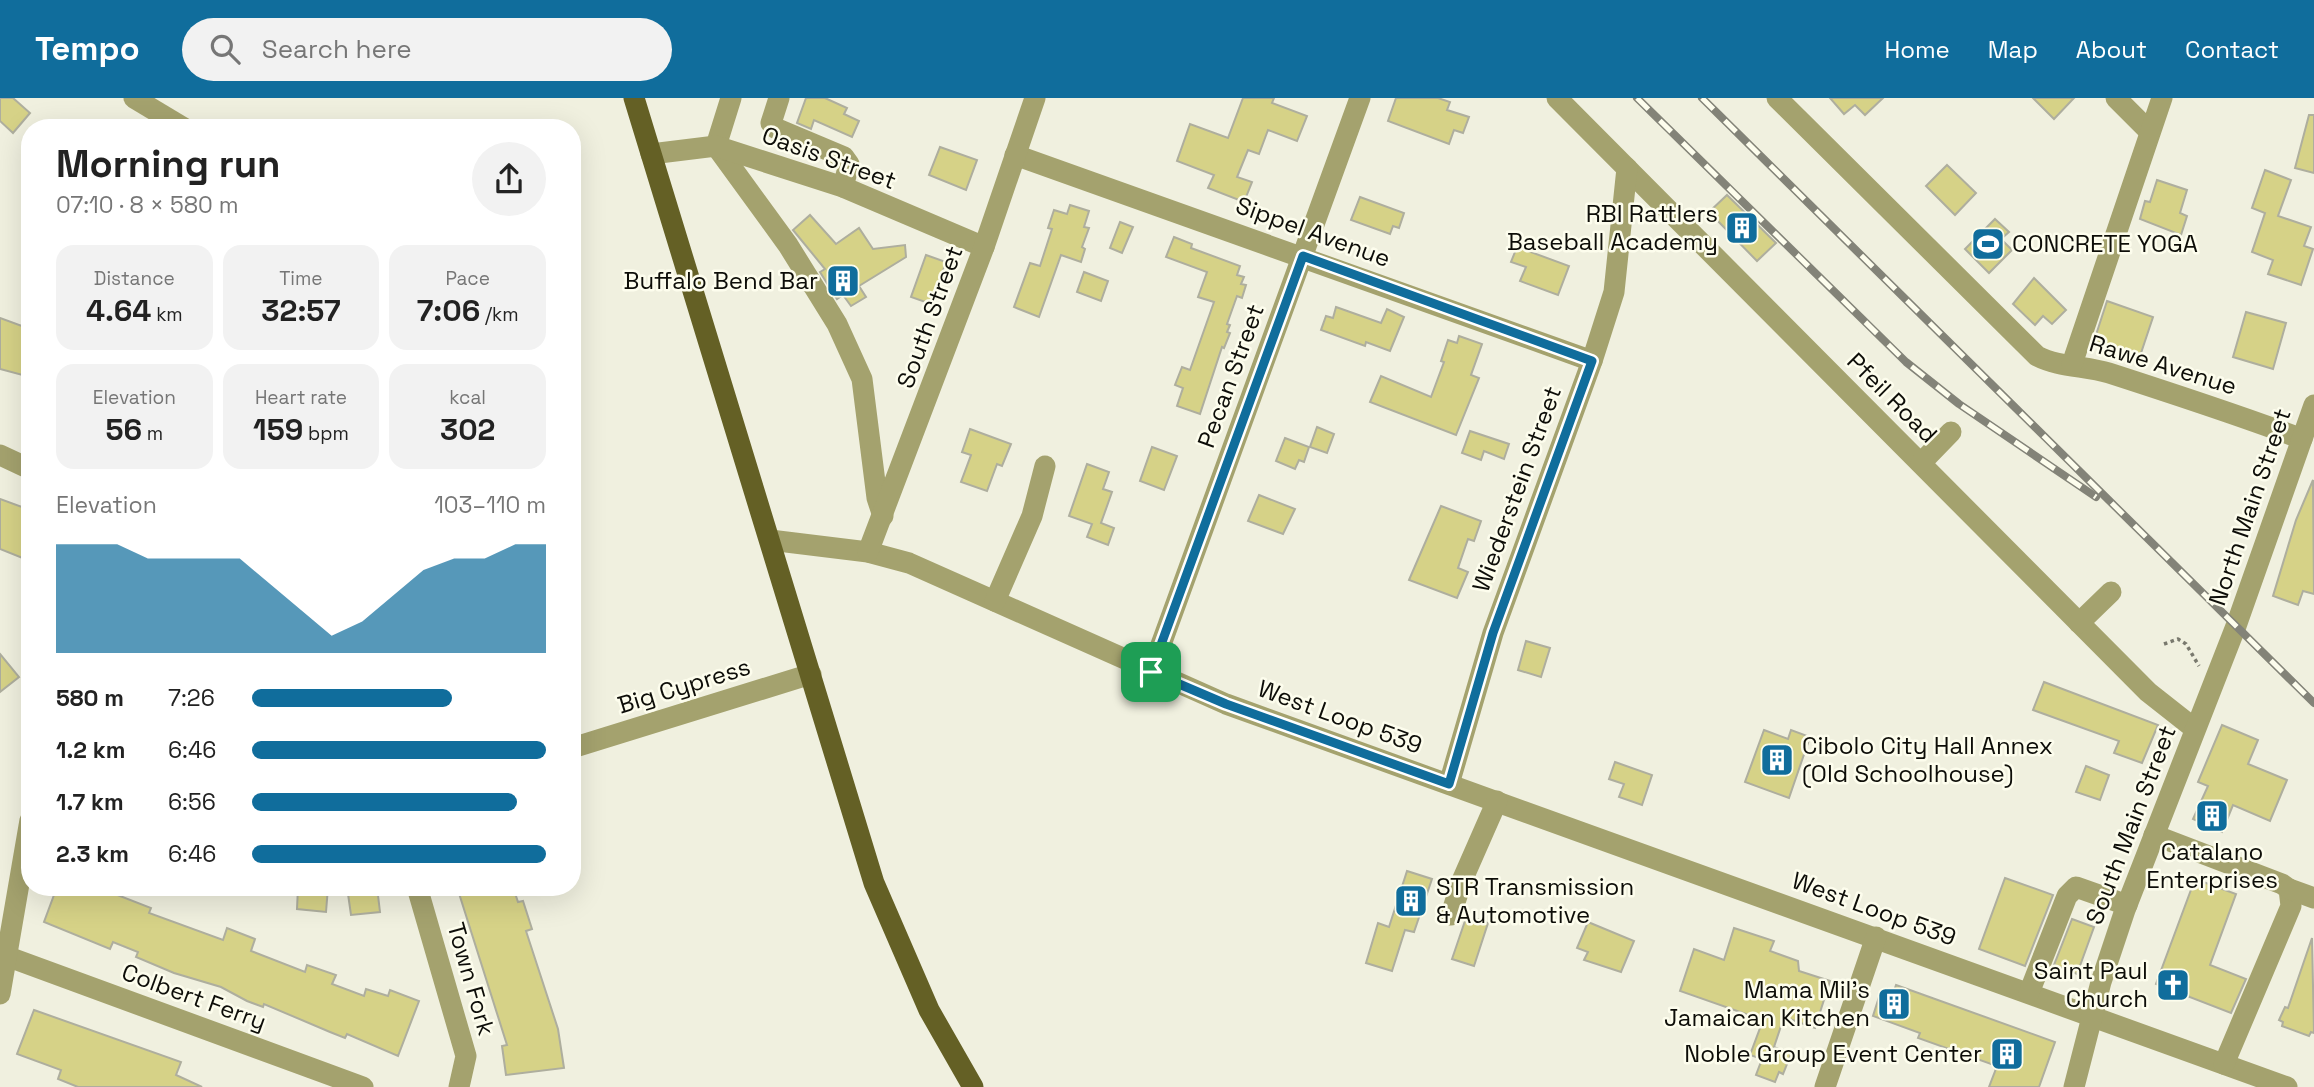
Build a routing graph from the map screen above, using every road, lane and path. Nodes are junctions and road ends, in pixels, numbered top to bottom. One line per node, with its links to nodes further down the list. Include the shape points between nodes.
1 (134, 98): 11 (street)
2 (634, 98): 14 (main road)
3 (731, 98): 13 (street)
4 (779, 98): 17 (street, via 771,123 844,156 849,164)
5 (1035, 98): 15 (street, South Street)
6 (1360, 98): 19 (street, Pecan Street)
7 (1556, 98): 16 (street, Pfeil Road)
8 (1777, 98): 21 (street, Rawe Avenue, via 2037,356 2050,363)
9 (2116, 98): 12 (street)
10 (2162, 98): 12 (street)
11 (169, 119)
12 (2150, 132): 21 (street)
13 (716, 146): 14 (street, Oasis Street); 17 (street, Oasis Street); 29 (street, via 788,245 836,324 862,379)
14 (651, 154): 30 (main road)
15 (1015, 155): 18 (street, South Street); 19 (street, Sippel Avenue)
16 (1627, 168): 20 (street, Wiederstein Street, via 1614,292); 26 (street, Pfeil Road)
17 (843, 187): 18 (street, Oasis Street)
18 (984, 247): 29 (street, South Street)
19 (1303, 256): 20 (street, Sippel Avenue); 38 (street, Pecan Street)
20 (1592, 361): 42 (street, Wiederstein Street, via 1493,633)
21 (2072, 364): 24 (street, Rawe Avenue)
22 (2314, 405): 24 (street, North Main Street)
23 (1951, 432): 26 (street)
24 (2302, 439): 35 (street, North Main Street)
25 (0, 455): 27 (street)
26 (1921, 463): 34 (street, Pfeil Road)
27 (21, 465)
28 (1045, 466): 33 (street, via 1032,516)
29 (883, 516): 31 (street, South Street)
30 (770, 540): 31 (street, West Loop 539); 39 (main road)
31 (868, 552): 33 (street, West Loop 539, via 909,563)
32 (2111, 592): 34 (street)
33 (995, 601): 38 (street, West Loop 539)
34 (2079, 623): 40 (street, Pfeil Road, via 2148,692)
35 (2236, 626): 40 (street, South Main Street)
36 (2164, 645): 37 (path, via 2178,639 2186,644)
37 (2201, 669)
38 (1151, 672): 42 (street, West Loop 539, via 1226,704)
39 (811, 674): 41 (street, Big Cypress); 60 (main road, via 888,918 929,1010)
40 (2195, 729): 44 (street, South Main Street)
41 (581, 745)
42 (1449, 784): 43 (street, West Loop 539)
43 (1497, 801): 50 (street); 51 (street, West Loop 539)
44 (2154, 835): 46 (street); 49 (street, South Main Street)
45 (21, 871): 52 (street)
46 (2289, 889): 48 (street); 56 (street, via 2291,906)
47 (420, 896): 59 (street, Town Fork, via 466,1056)
48 (2314, 898)
49 (2127, 905): 53 (street, via 2076,887 2067,896); 55 (street, South Main Street)
50 (1451, 915)
51 (1876, 937): 53 (street, West Loop 539); 61 (street)
52 (6, 956): 54 (street); 58 (street, Colbert Ferry)
53 (2029, 993): 55 (street, West Loop 539)
54 (0, 995)
55 (2094, 1016): 56 (street, West Loop 539); 62 (street, South Main Street)
56 (2224, 1064): 57 (street, West Loop 539)
57 (2254, 1081): 63 (street, West Loop 539)
58 (363, 1087)
59 (459, 1087)
60 (973, 1087)
61 (1825, 1087)
62 (2074, 1087)
63 (2287, 1087)

